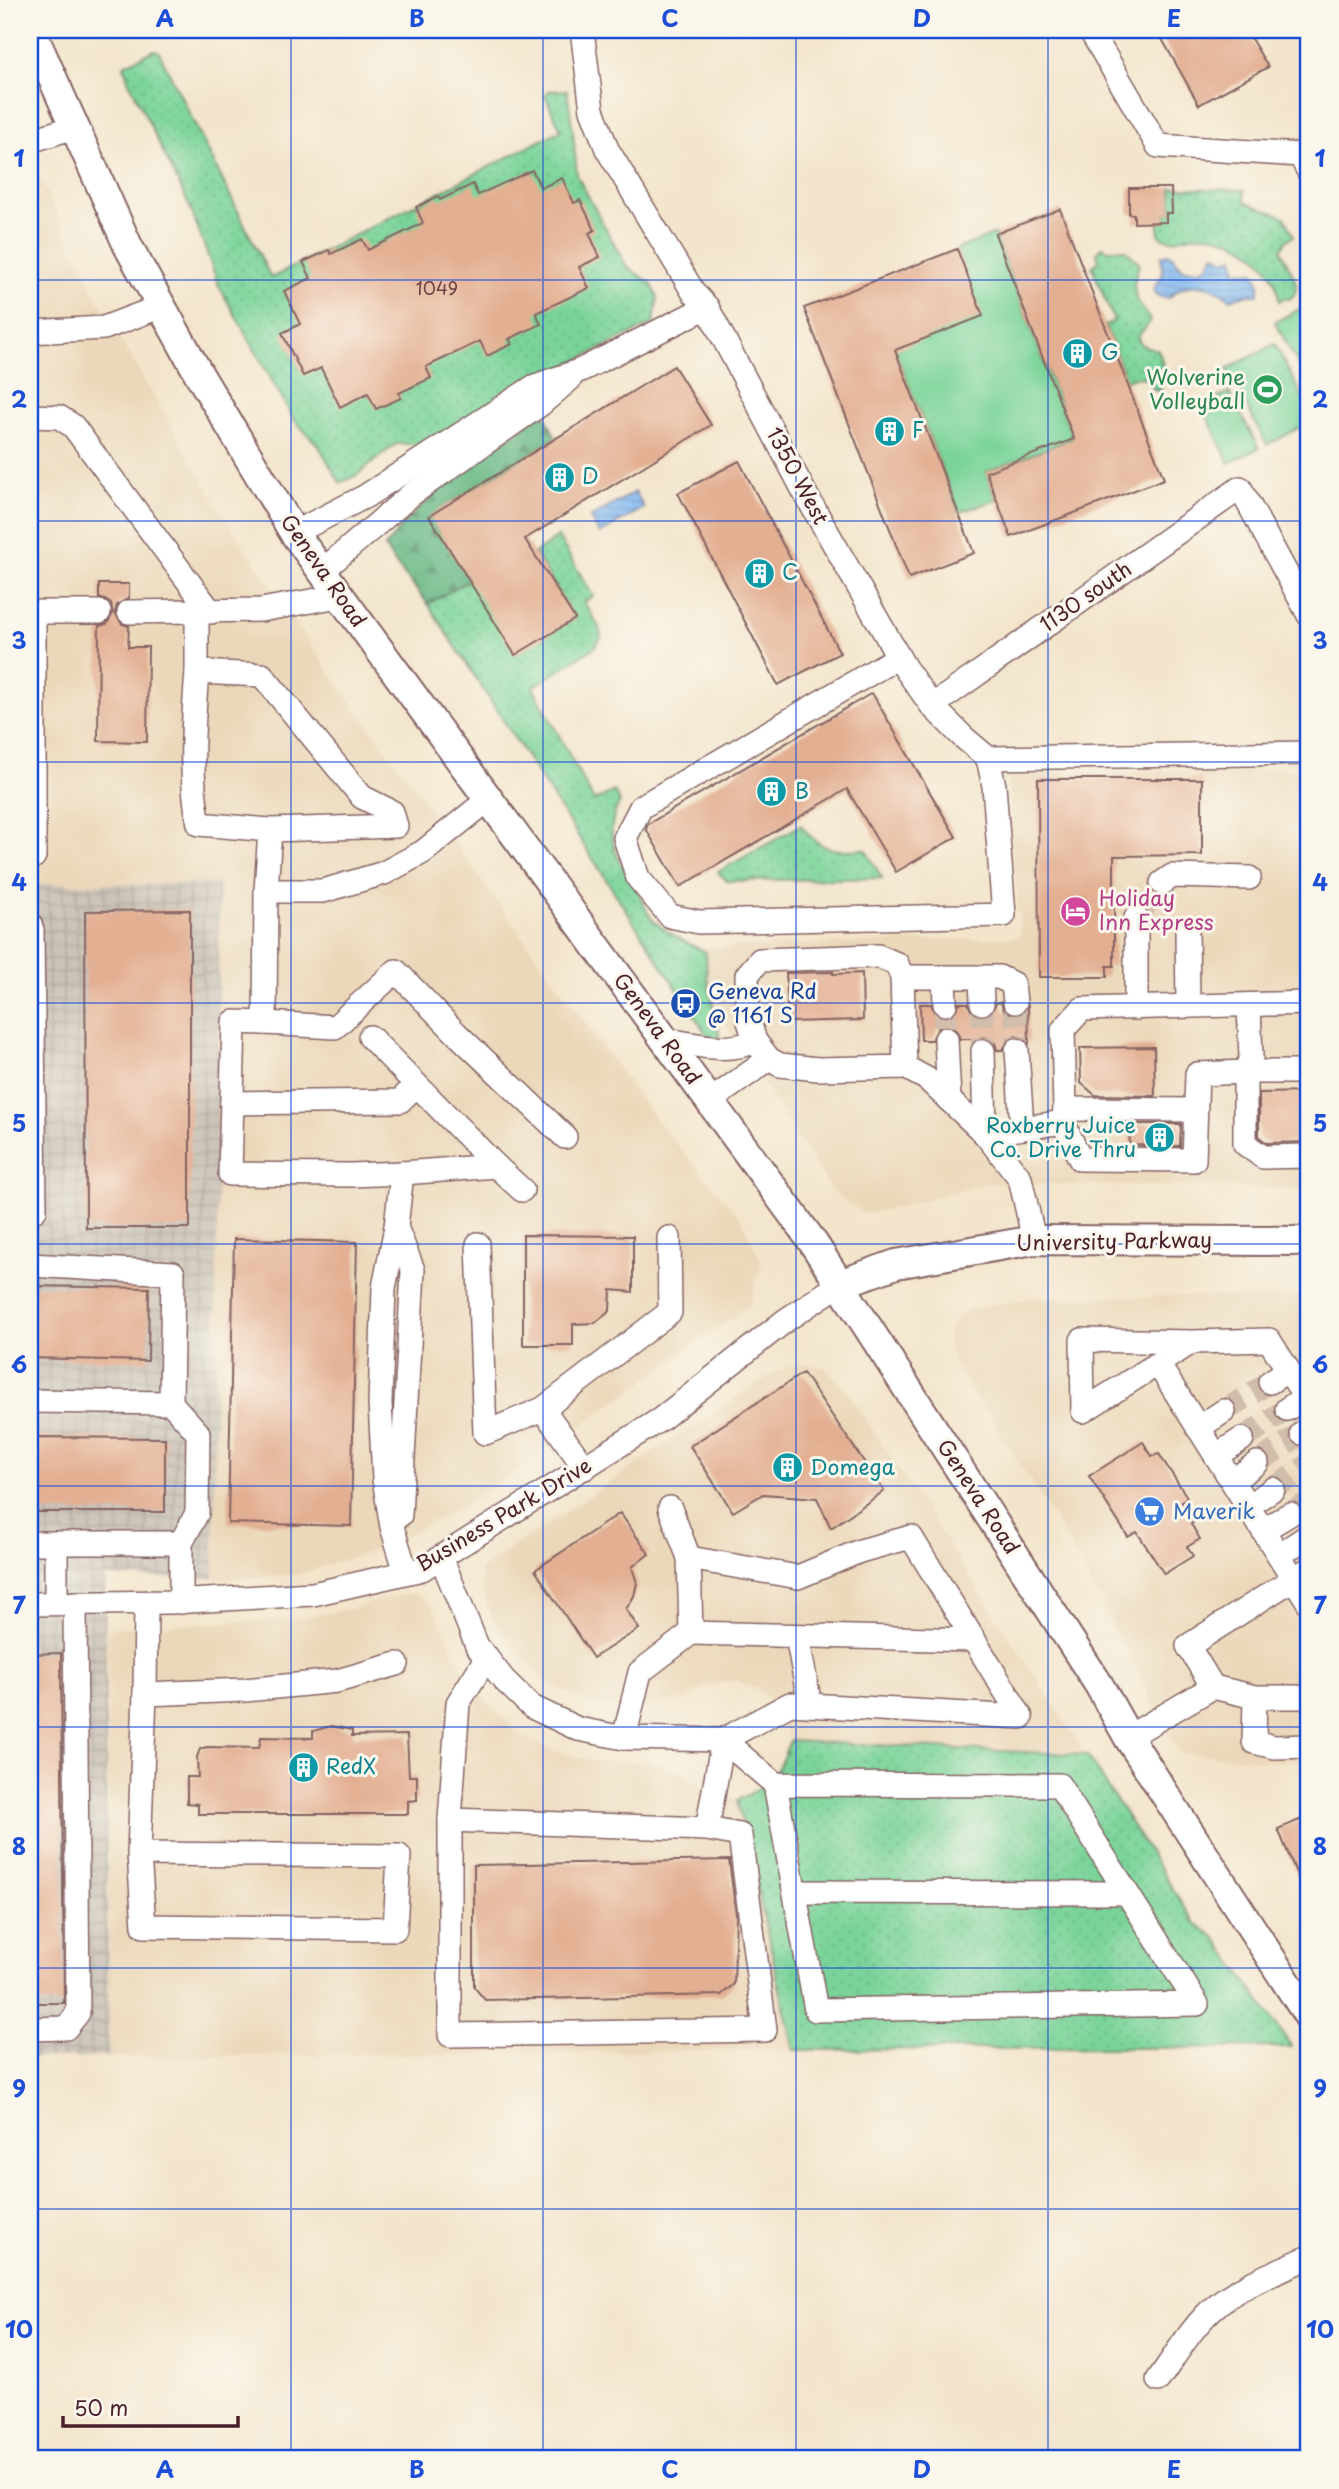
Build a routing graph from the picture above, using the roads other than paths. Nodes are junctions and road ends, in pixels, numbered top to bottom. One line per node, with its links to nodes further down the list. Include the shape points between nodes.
1 (31, 30): 4 (main road, Geneva Road)
2 (582, 30): 8 (street, 1350 West, via 592,110 607,149)
3 (1090, 30): 6 (street, via 1158,146 1300,155)
4 (74, 127): 5 (street); 7 (main road, Geneva Road, via 128,246)
5 (30, 141)
6 (1309, 172)
7 (162, 306): 9 (street, via 104,328); 12 (main road, Geneva Road)
8 (707, 307): 10 (street); 20 (street, 1350 West)
9 (30, 332)
10 (580, 370): 12 (street, via 534,386 366,496); 13 (street, via 541,404 413,493)
11 (30, 416): 16 (street, via 59,417 73,426)
12 (294, 533): 13 (main road, Geneva Road)
13 (321, 572): 14 (main road, Geneva Road)
14 (339, 596): 16 (street, via 261,610); 25 (main road, Geneva Road)
15 (129, 611): 16 (street)
16 (204, 611): 21 (street)
17 (32, 612): 18 (street); 27 (street, via 34,856)
18 (99, 612)
19 (1309, 615): 22 (street, 1130 south, via 1240,488)
20 (898, 656): 22 (street, 1350 West); 24 (street, via 641,807 625,838 638,878 670,916 699,922 1004,915)
21 (197, 672): 26 (street, via 193,719 199,824); 26 (street, via 262,675 362,797 392,813 396,826)
22 (932, 706): 24 (street, 1350 West)
23 (1309, 753): 24 (street)
24 (988, 758)
25 (489, 799): 30 (street, via 423,852 384,873 323,891); 47 (main road, Geneva Road)
26 (270, 830): 30 (street)
27 (30, 856)
28 (1249, 878): 29 (street, via 1172,876)
29 (1162, 883)
30 (266, 891): 44 (street)
31 (1136, 918): 43 (street)
32 (30, 924): 61 (street)
33 (1187, 930): 42 (street)
34 (902, 976): 35 (street); 48 (street, via 897,964 878,956 760,960 747,975 748,1018); 51 (street)
35 (944, 976): 36 (street); 40 (street)
36 (981, 976): 37 (street, via 999,976 1013,984); 38 (street)
37 (1015, 1002)
38 (982, 1003)
39 (1309, 1003): 41 (street)
40 (945, 1004)
41 (1249, 1005): 42 (street); 52 (street, via 1251,1058)
42 (1188, 1006): 43 (street)
43 (1136, 1008): 59 (street, via 1082,1009 1062,1030)
44 (265, 1023): 57 (street, via 233,1022); 63 (street, via 335,1027 396,971)
45 (370, 1037): 54 (street)
46 (946, 1039): 55 (street)
47 (666, 1040): 48 (street); 56 (main road, Geneva Road)
48 (762, 1050): 51 (street, via 780,1065); 56 (street)
49 (1017, 1050): 60 (street)
50 (983, 1051): 62 (street)
51 (905, 1067): 55 (street, via 927,1079)
52 (1245, 1072): 53 (street); 58 (street, via 1197,1074); 64 (street, via 1245,1144 1263,1157)
53 (1309, 1072)
54 (416, 1085): 57 (street, via 400,1101); 65 (street)
55 (949, 1100): 62 (street)
56 (710, 1101): 74 (main road, Geneva Road)
57 (232, 1103): 66 (street, via 230,1174)
58 (1195, 1110): 59 (street); 59 (street, via 1194,1160 1080,1159)
59 (1063, 1116): 60 (street)
60 (1022, 1128): 62 (street)
61 (32, 1130): 68 (street, via 35,1210)
62 (985, 1134): 70 (street, via 1020,1178)
63 (565, 1137)
64 (1309, 1156)
65 (496, 1166): 66 (street); 67 (street)
66 (402, 1173): 100 (street, via 384,1288 380,1403 384,1479)
67 (522, 1190)
68 (30, 1211)
69 (669, 1238): 80 (street, via 670,1312)
70 (1034, 1240): 71 (main road, University Parkway); 74 (main road, University Parkway, via 895,1264)
71 (1309, 1241)
72 (478, 1244): 80 (street, via 485,1433)
73 (30, 1265): 78 (street, via 173,1273)
74 (840, 1284): 86 (street, Business Park Drive, via 786,1320 661,1419); 117 (main road, Geneva Road)
75 (1192, 1342): 76 (street); 76 (street, via 1082,1340 1083,1411); 79 (street, via 1269,1340 1279,1376)
76 (1158, 1364): 82 (street)
77 (30, 1401): 78 (street)
78 (171, 1403): 96 (street, via 198,1433 197,1513)
79 (1301, 1403)
80 (543, 1409): 86 (street)
81 (1224, 1411): 82 (street)
82 (1198, 1428): 84 (street)
83 (1242, 1439): 84 (street)
84 (1216, 1456): 87 (street)
85 (1257, 1463): 87 (street)
86 (585, 1468): 98 (street, Business Park Drive)
87 (1232, 1481): 89 (street)
88 (1273, 1489): 89 (street)
89 (1248, 1506): 92 (street)
90 (670, 1508): 99 (street)
91 (1290, 1514): 92 (street)
92 (1263, 1530): 97 (street)
93 (1305, 1538): 97 (street)
94 (30, 1543): 95 (street)
95 (55, 1543): 96 (street); 106 (street)
96 (181, 1543): 102 (street)
97 (1279, 1555): 101 (street)
98 (441, 1557): 100 (street, Business Park Drive, via 422,1569); 110 (street, via 477,1646)
99 (689, 1558): 107 (street); 109 (street, via 798,1577 860,1551 911,1537)
100 (406, 1572): 102 (street, Business Park Drive, via 313,1594)
101 (1302, 1574): 103 (street); 112 (street, via 1188,1646)
102 (181, 1602): 104 (street, Business Park Drive)
103 (1309, 1602)
104 (146, 1603): 106 (street, Business Park Drive); 113 (street)
105 (30, 1604): 106 (street, Business Park Drive)
106 (65, 1604): 128 (street, via 78,2014 66,2028)
107 (691, 1633): 108 (street); 118 (street, via 640,1672)
108 (797, 1636): 109 (street); 116 (street)
109 (974, 1640): 116 (street, via 1021,1717)
110 (487, 1657): 118 (street, via 531,1707 578,1729); 122 (street, via 458,1703)
111 (397, 1664): 113 (street, via 337,1681)
112 (1213, 1687): 114 (street); 117 (street)
113 (145, 1694): 124 (street)
114 (1255, 1697): 115 (street); 120 (street, via 1254,1742 1274,1747)
115 (1309, 1697)
116 (810, 1705): 119 (street, via 790,1703)
117 (1128, 1737): 127 (main road, Geneva Road)
118 (624, 1738): 119 (street)
119 (723, 1740): 121 (street); 123 (street)
120 (1309, 1746)
121 (775, 1784): 125 (street); 126 (street, via 1059,1785)
122 (450, 1820): 123 (street); 123 (street, via 450,2035 765,2030 740,1835)
123 (707, 1829)
124 (139, 1854): 124 (street, via 399,1856 396,1929 144,1926)
125 (795, 1892): 126 (street); 126 (street, via 817,2010 1197,2004)
126 (1126, 1893)
127 (1309, 2017)
128 (30, 2029)
129 (1309, 2257): 130 (street, via 1219,2303)
130 (1158, 2380)

